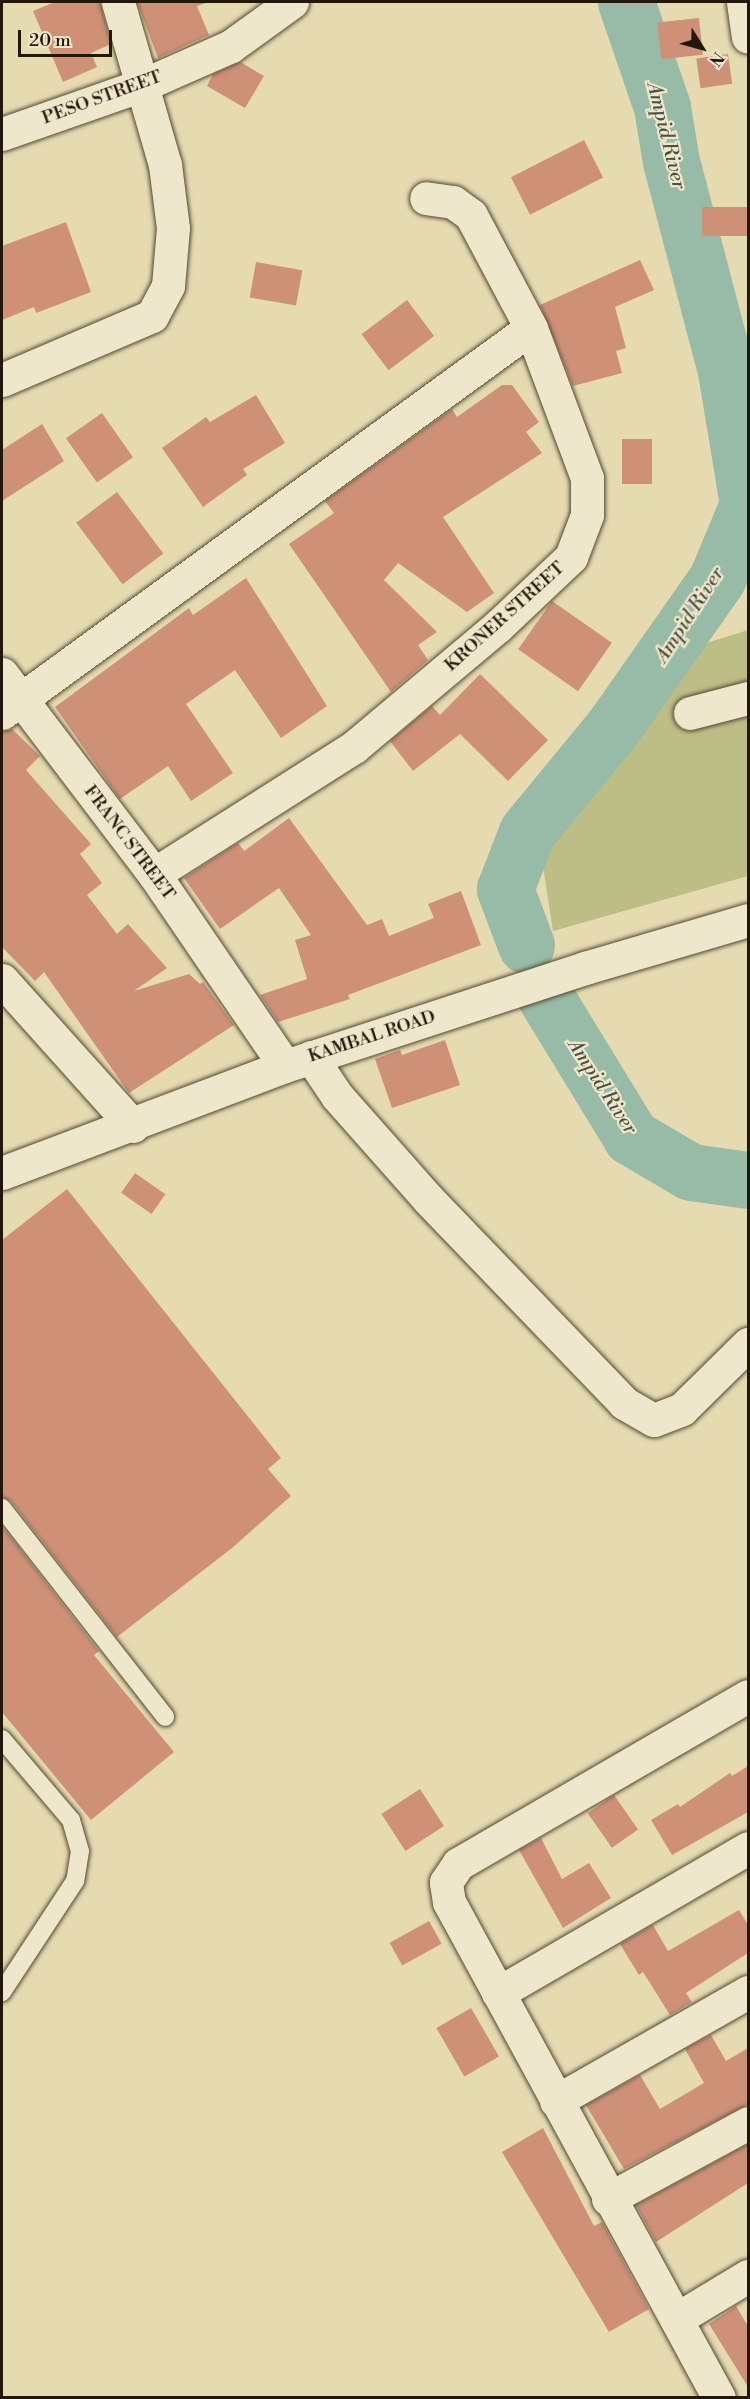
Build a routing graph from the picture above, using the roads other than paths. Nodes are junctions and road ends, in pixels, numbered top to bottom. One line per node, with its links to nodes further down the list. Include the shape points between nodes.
1 (118, 2): 3 (street)
2 (292, 2): 3 (street, PESO STREET, via 231,46)
3 (145, 84): 4 (street, PESO STREET); 7 (street, via 165,165 173,228 163,300 152,316 130,327)
4 (2, 135)
5 (426, 198): 6 (street, KRONER STREET, via 453,202 471,216)
6 (531, 328): 8 (street); 11 (street, KRONER STREET, via 587,478 587,515 571,557 497,627 354,747)
7 (2, 380)
8 (7, 695): 11 (street, FRANC STREET)
9 (748, 698): 10 (street)
10 (690, 713)
11 (154, 874): 14 (street, FRANC STREET, via 252,1016)
12 (748, 920): 14 (street, KAMBAL ROAD)
13 (2, 980): 15 (street)
14 (298, 1061): 15 (street, KAMBAL ROAD); 17 (street, FRANC STREET, via 337,1096 429,1199 624,1403 654,1420 682,1409)
15 (133, 1126): 16 (street, KAMBAL ROAD)
16 (2, 1173)
17 (748, 1344)
18 (2, 1508): 20 (lane)
19 (748, 1696): 25 (street, via 458,1864 446,1882 449,1902)
20 (165, 1717)
21 (2, 1739): 23 (lane, via 71,1820 80,1851 75,1881)
22 (748, 1848): 25 (street)
23 (2, 1992)
24 (748, 1992): 26 (street)
25 (498, 1994): 26 (street)
26 (556, 2101): 28 (street)
27 (748, 2123): 28 (street)
28 (608, 2199): 30 (street)
29 (748, 2276): 30 (street)
30 (678, 2318): 31 (street)
31 (720, 2397)

